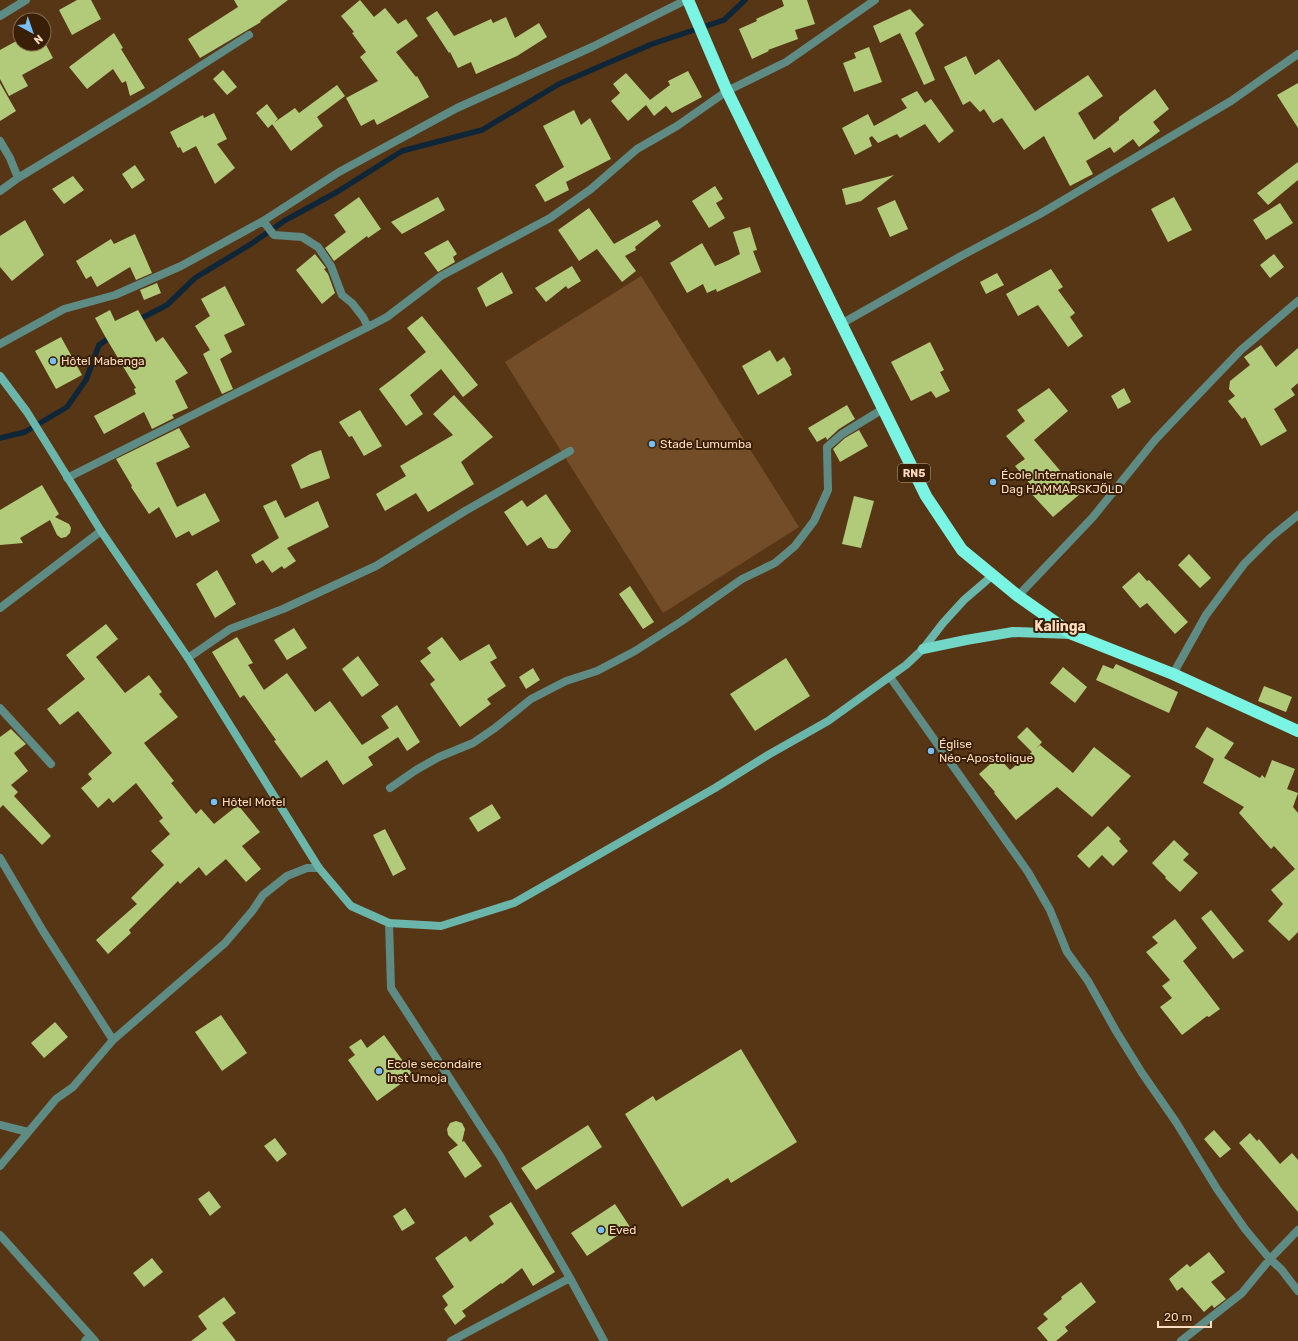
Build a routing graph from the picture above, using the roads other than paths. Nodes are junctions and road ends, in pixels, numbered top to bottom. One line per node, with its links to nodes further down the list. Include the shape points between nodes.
1 (26, 0): 4 (street)
2 (687, 0): 7 (highway, RN5); 11 (street, via 592,47 457,108 339,172)
3 (875, 0): 7 (street, via 786,62)
4 (0, 16)
5 (249, 34): 9 (street, via 155,95)
6 (1298, 54): 13 (street, via 1231,101 1040,214)
7 (727, 91): 13 (highway, RN5); 14 (street, via 677,126 637,149 591,189 550,218 441,276 387,317)
8 (0, 141): 9 (street)
9 (18, 178): 10 (street)
10 (0, 191)
11 (263, 221): 14 (street, via 274,235 302,237 318,247 331,266 342,295 352,303); 15 (street, via 181,266 115,295 64,309)
12 (1298, 301): 23 (street, via 1240,350 1155,440 1093,518)
13 (841, 324): 17 (highway, RN5)
14 (368, 327): 19 (street)
15 (0, 344)
16 (0, 376): 19 (street, via 27,412)
17 (883, 409): 22 (highway, RN5, via 926,496 962,550); 33 (street, via 842,434 828,447 826,496 814,521 795,546 775,563 742,579 635,651 597,671 566,681 531,699 473,742 440,757)
18 (570, 451): 27 (street, via 376,566 283,609 230,629)
19 (67, 478): 21 (street)
20 (1298, 515): 28 (street, via 1244,564 1206,615)
21 (101, 531): 24 (street); 27 (street)
22 (993, 575): 23 (highway, RN5); 26 (street, via 964,600)
23 (1018, 596): 25 (highway, RN5)
24 (0, 608)
25 (1072, 634): 26 (main road, via 1013,632); 28 (highway, RN5)
26 (923, 649): 29 (street)
27 (188, 658): 35 (street)
28 (1173, 674): 31 (highway, RN5)
29 (890, 677): 36 (street, via 828,721 514,903 441,926); 43 (street, via 1028,872 1050,910 1067,952 1088,981 1142,1073 1217,1189)
30 (0, 708): 32 (street)
31 (1298, 731)
32 (51, 764)
33 (390, 788)
34 (0, 858): 37 (street)
35 (319, 868): 36 (street, via 351,906); 37 (street, via 307,868 287,876 263,895 225,943)
36 (389, 922): 44 (street, via 391,988 500,1156)
37 (113, 1040): 39 (street, via 73,1087 56,1099)
38 (0, 1125): 39 (street)
39 (28, 1132): 40 (street)
40 (0, 1166)
41 (1298, 1230): 43 (street)
42 (0, 1236): 46 (street)
43 (1270, 1259): 45 (street); 49 (street, via 1242,1293)
44 (570, 1278): 47 (street); 48 (street)
45 (1298, 1291)
46 (90, 1339)
47 (451, 1341)
48 (604, 1341)
49 (1181, 1341)

